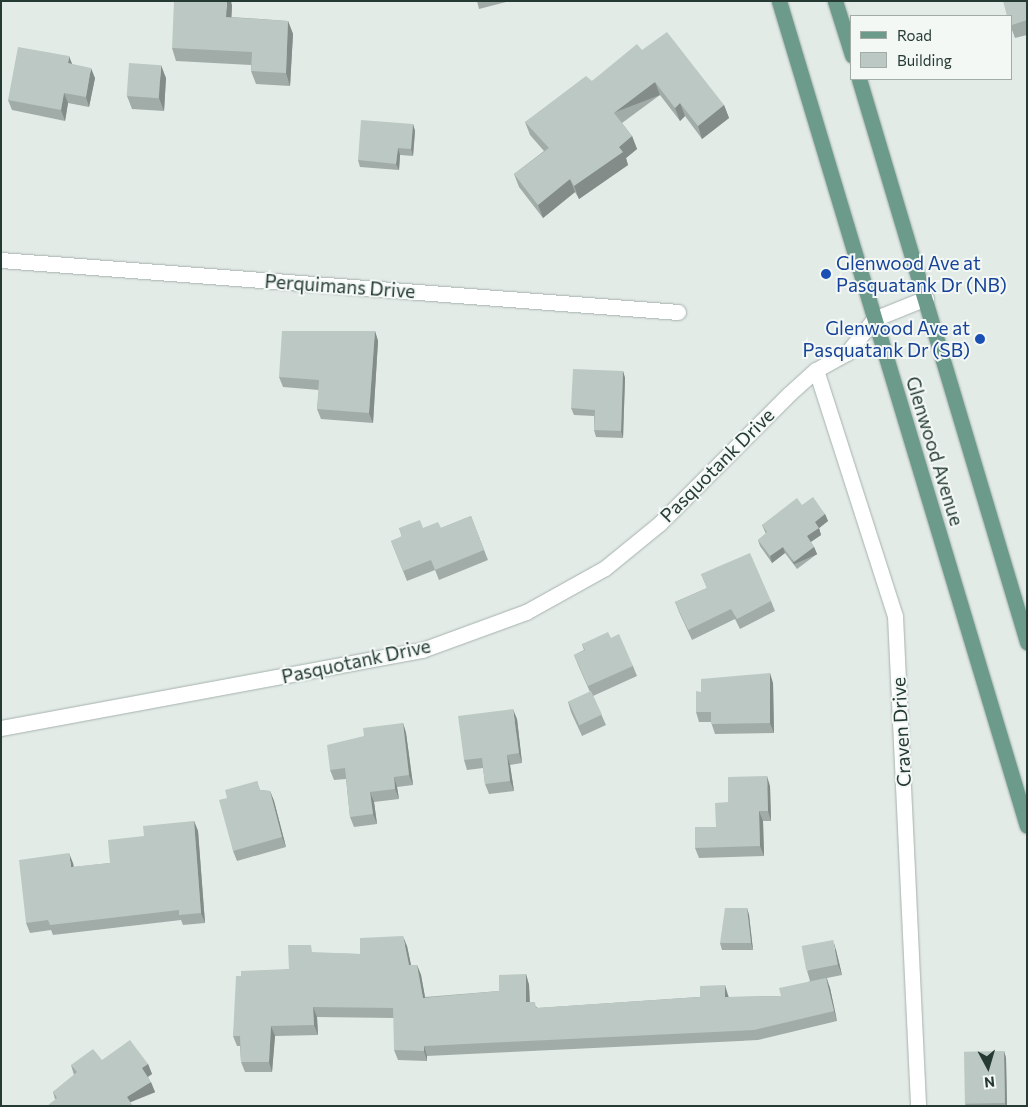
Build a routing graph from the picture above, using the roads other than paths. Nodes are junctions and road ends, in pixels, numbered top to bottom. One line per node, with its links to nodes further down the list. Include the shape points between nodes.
1 (779, 1): 8 (main road, Glenwood Avenue)
2 (835, 1): 3 (main road)
3 (850, 49)
4 (859, 80): 6 (main road, Glenwood Avenue)
5 (1, 260): 7 (street, Perquimans Drive)
6 (926, 298): 8 (street, Pasquotank Drive); 10 (main road, Glenwood Avenue)
7 (678, 312)
8 (874, 319): 9 (street, Pasquotank Drive, via 847,353); 12 (main road, Glenwood Avenue)
9 (816, 370): 11 (street, Pasquotank Drive, via 658,524 605,568 526,612 422,650); 13 (street, Craven Drive, via 895,616)
10 (1027, 642)
11 (1, 728)
12 (1027, 826)
13 (918, 1106)

